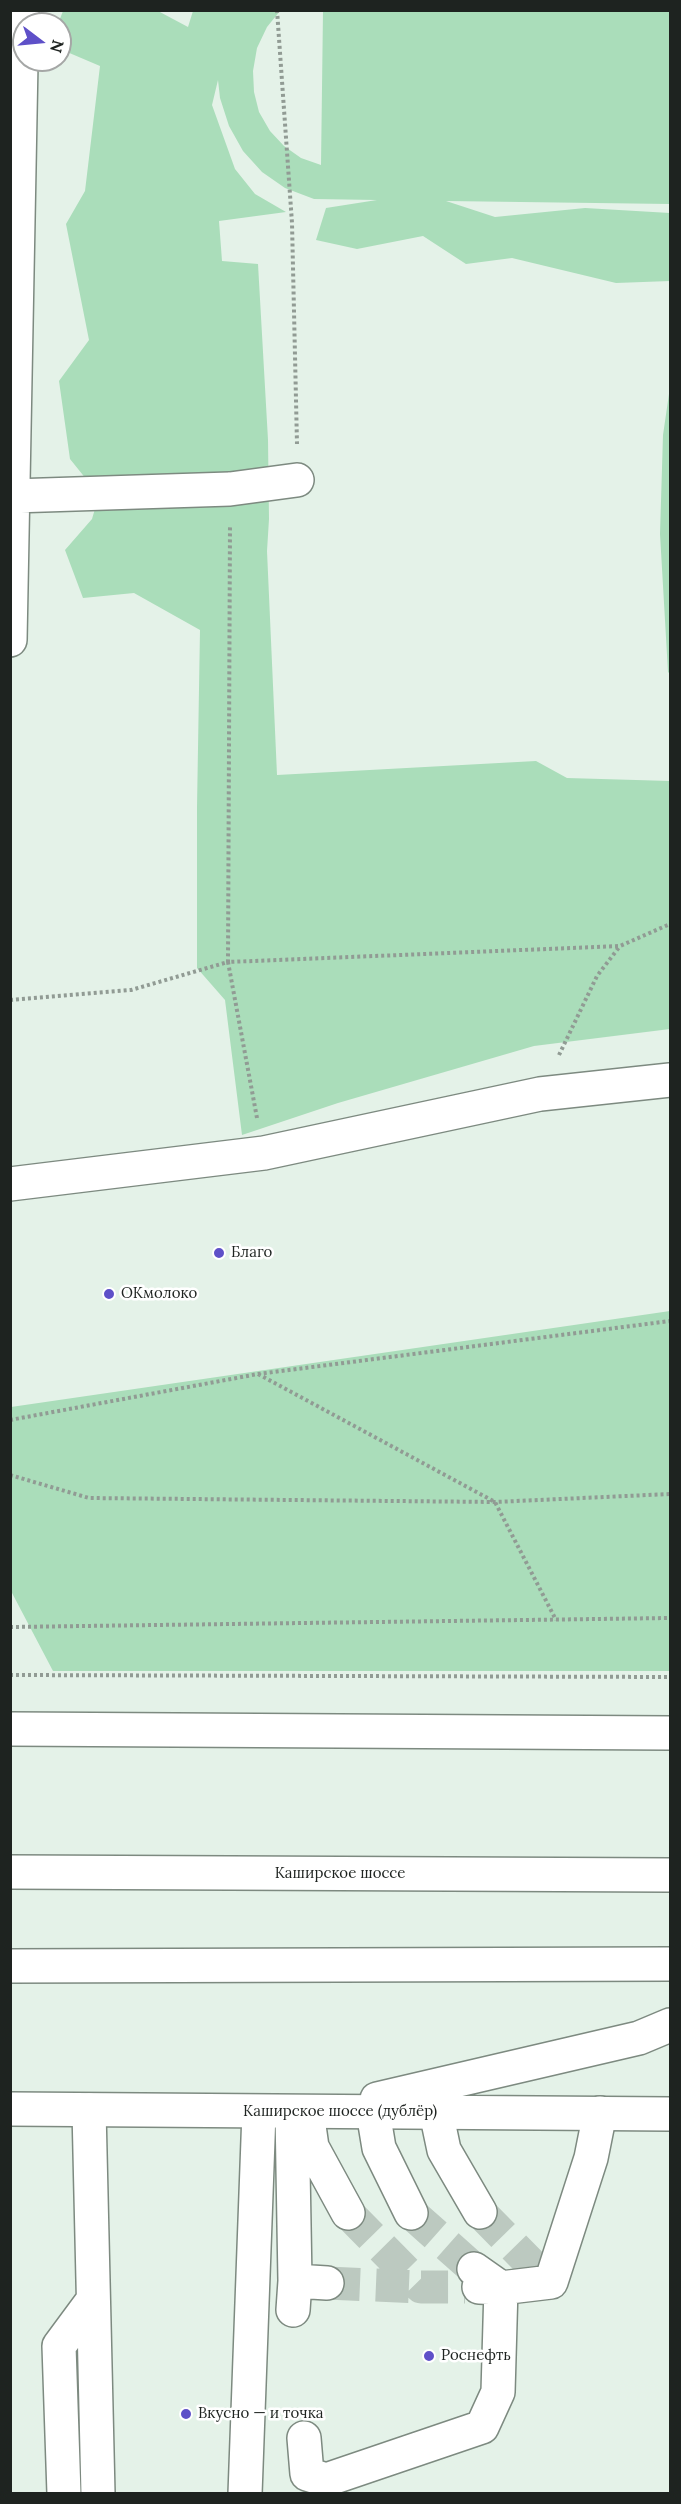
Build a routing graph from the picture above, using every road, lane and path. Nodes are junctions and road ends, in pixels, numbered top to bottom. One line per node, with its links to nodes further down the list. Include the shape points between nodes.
1 (22, 10): 5 (main road, via 27,141)
2 (278, 10): 3 (path, via 292,223)
3 (297, 480): 4 (main road)
4 (230, 489): 5 (main road); 10 (path)
5 (13, 496): 6 (main road)
6 (20, 604): 7 (main road)
7 (10, 640)
8 (670, 924): 9 (path)
9 (620, 946): 10 (path); 13 (path, via 597,976)
10 (228, 962): 11 (path, via 131,990); 14 (path)
11 (10, 1000)
12 (670, 1080): 13 (main road)
13 (540, 1094): 14 (main road)
14 (264, 1153): 15 (main road)
15 (10, 1184)
16 (670, 1321): 17 (path)
17 (258, 1374): 18 (path); 21 (path)
18 (10, 1420)
19 (10, 1475): 21 (path, via 89,1498)
20 (670, 1494): 21 (path)
21 (495, 1502): 23 (path)
22 (670, 1618): 23 (path)
23 (556, 1620): 24 (path)
24 (10, 1627)
25 (10, 1675): 26 (path)
26 (670, 1677)
27 (10, 1729): 28 (main road)
28 (670, 1733)
29 (10, 1872): 30 (main road, Каширское шоссе)
30 (670, 1875)
31 (670, 1964): 32 (main road)
32 (10, 1966)
33 (670, 2025): 37 (main road, via 639,2038)
34 (10, 2109): 35 (main road, Каширское шоссе (дублёр))
35 (89, 2110): 36 (main road, Каширское шоссе (дублёр)); 48 (main road)
36 (259, 2112): 37 (main road, Каширское шоссе (дублёр)); 52 (main road)
37 (307, 2112): 38 (main road, Каширское шоссе (дублёр)); 43 (main road, via 312,2147); 46 (main road, via 294,2296)
38 (373, 2112): 39 (main road, Каширское шоссе (дублёр)); 44 (main road, via 379,2148)
39 (436, 2112): 40 (main road, Каширское шоссе (дублёр)); 42 (main road, via 444,2150)
40 (600, 2113): 41 (main road, Каширское шоссе (дублёр)); 47 (main road, via 591,2158 544,2275)
41 (670, 2114)
42 (480, 2212)
43 (348, 2213)
44 (411, 2213)
45 (469, 2278): 47 (main road)
46 (327, 2283)
47 (501, 2288): 49 (main road, via 498,2391 482,2427 326,2480 307,2474)
48 (93, 2300): 50 (main road, via 59,2346); 51 (main road)
49 (304, 2438)
50 (64, 2493)
51 (98, 2493)
52 (245, 2493)

